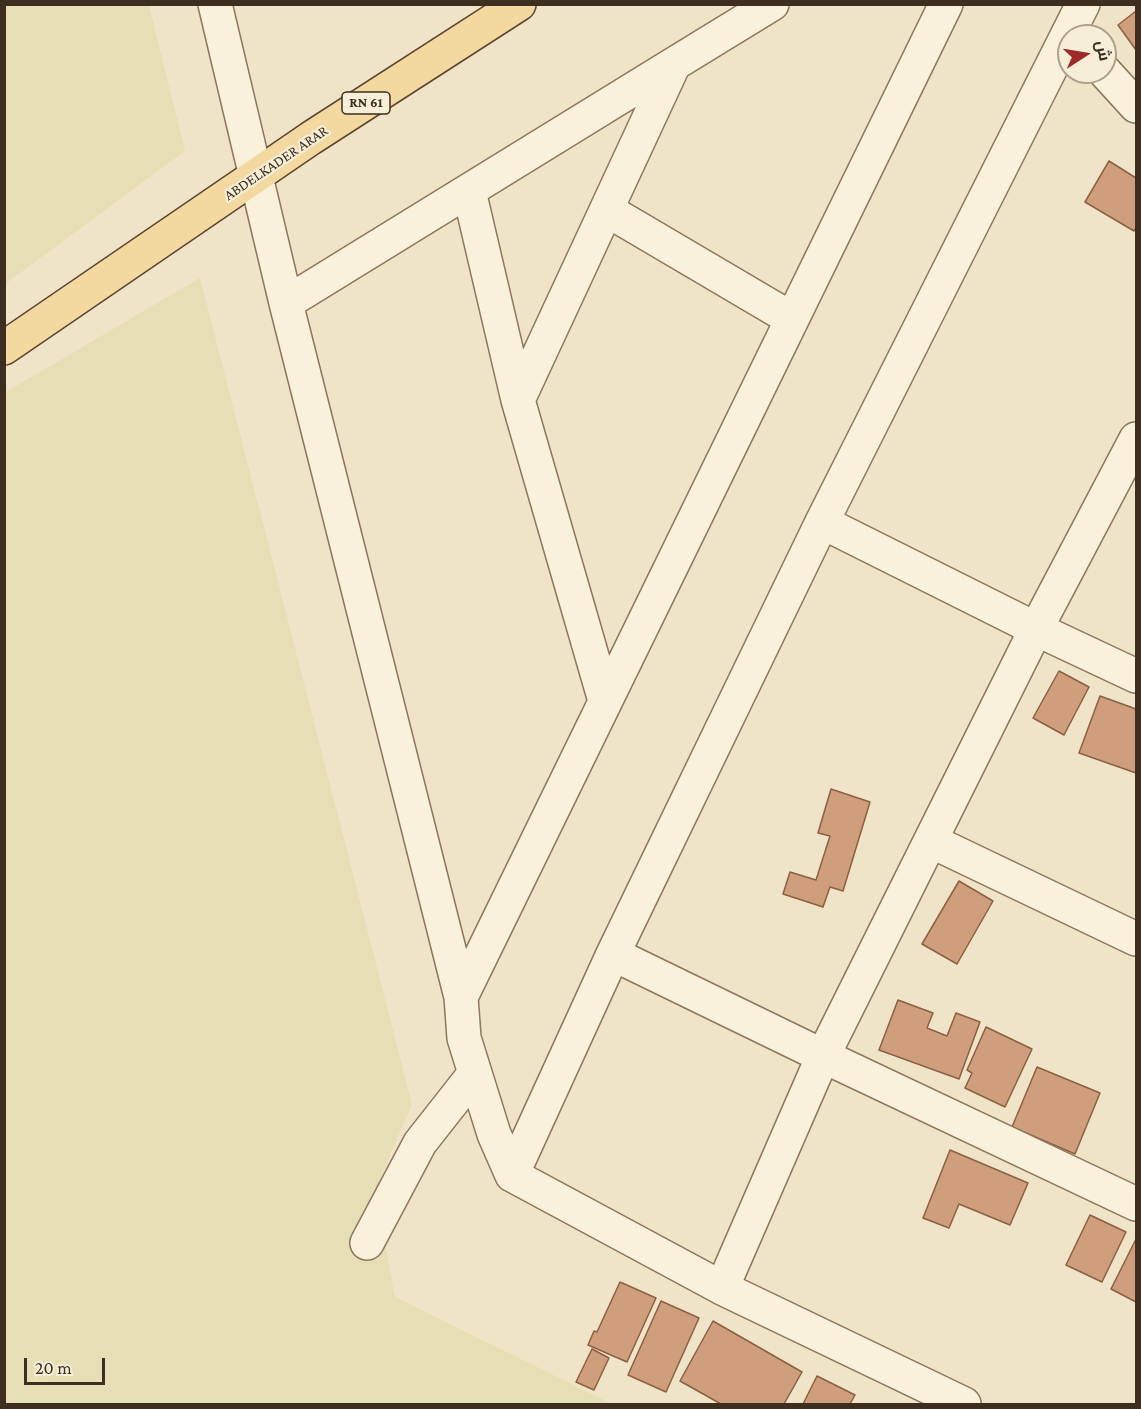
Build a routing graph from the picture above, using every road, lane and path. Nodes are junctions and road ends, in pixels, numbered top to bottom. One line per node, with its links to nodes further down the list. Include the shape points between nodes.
1 (215, 4): 9 (street)
2 (519, 4): 9 (main road, ABDELKADER ARAR / RN 61)
3 (772, 4): 6 (street)
4 (946, 4): 13 (street)
5 (1057, 60): 17 (street)
6 (674, 64): 10 (street); 11 (street)
7 (1116, 84): 8 (street)
8 (1137, 106)
9 (255, 176): 12 (street); 14 (main road, ABDELKADER ARAR / RN 61)
10 (469, 191): 12 (street); 15 (street)
11 (607, 210): 13 (street); 15 (street)
12 (286, 303): 24 (street)
13 (792, 319): 20 (street)
14 (4, 348)
15 (519, 400): 20 (street)
16 (1137, 439): 18 (street)
17 (822, 522): 18 (street); 23 (street)
18 (1036, 629): 19 (street); 21 (street)
19 (1137, 676)
20 (605, 701): 24 (street)
21 (931, 841): 22 (street); 25 (street)
22 (1137, 939)
23 (613, 954): 25 (street); 27 (street)
24 (461, 997): 26 (street, via 464,1038)
25 (823, 1056): 28 (street); 30 (street)
26 (475, 1073): 27 (street); 29 (street, via 420,1143)
27 (512, 1175): 30 (street)
28 (1137, 1204)
29 (367, 1243)
30 (722, 1288): 31 (street)
31 (964, 1404)

